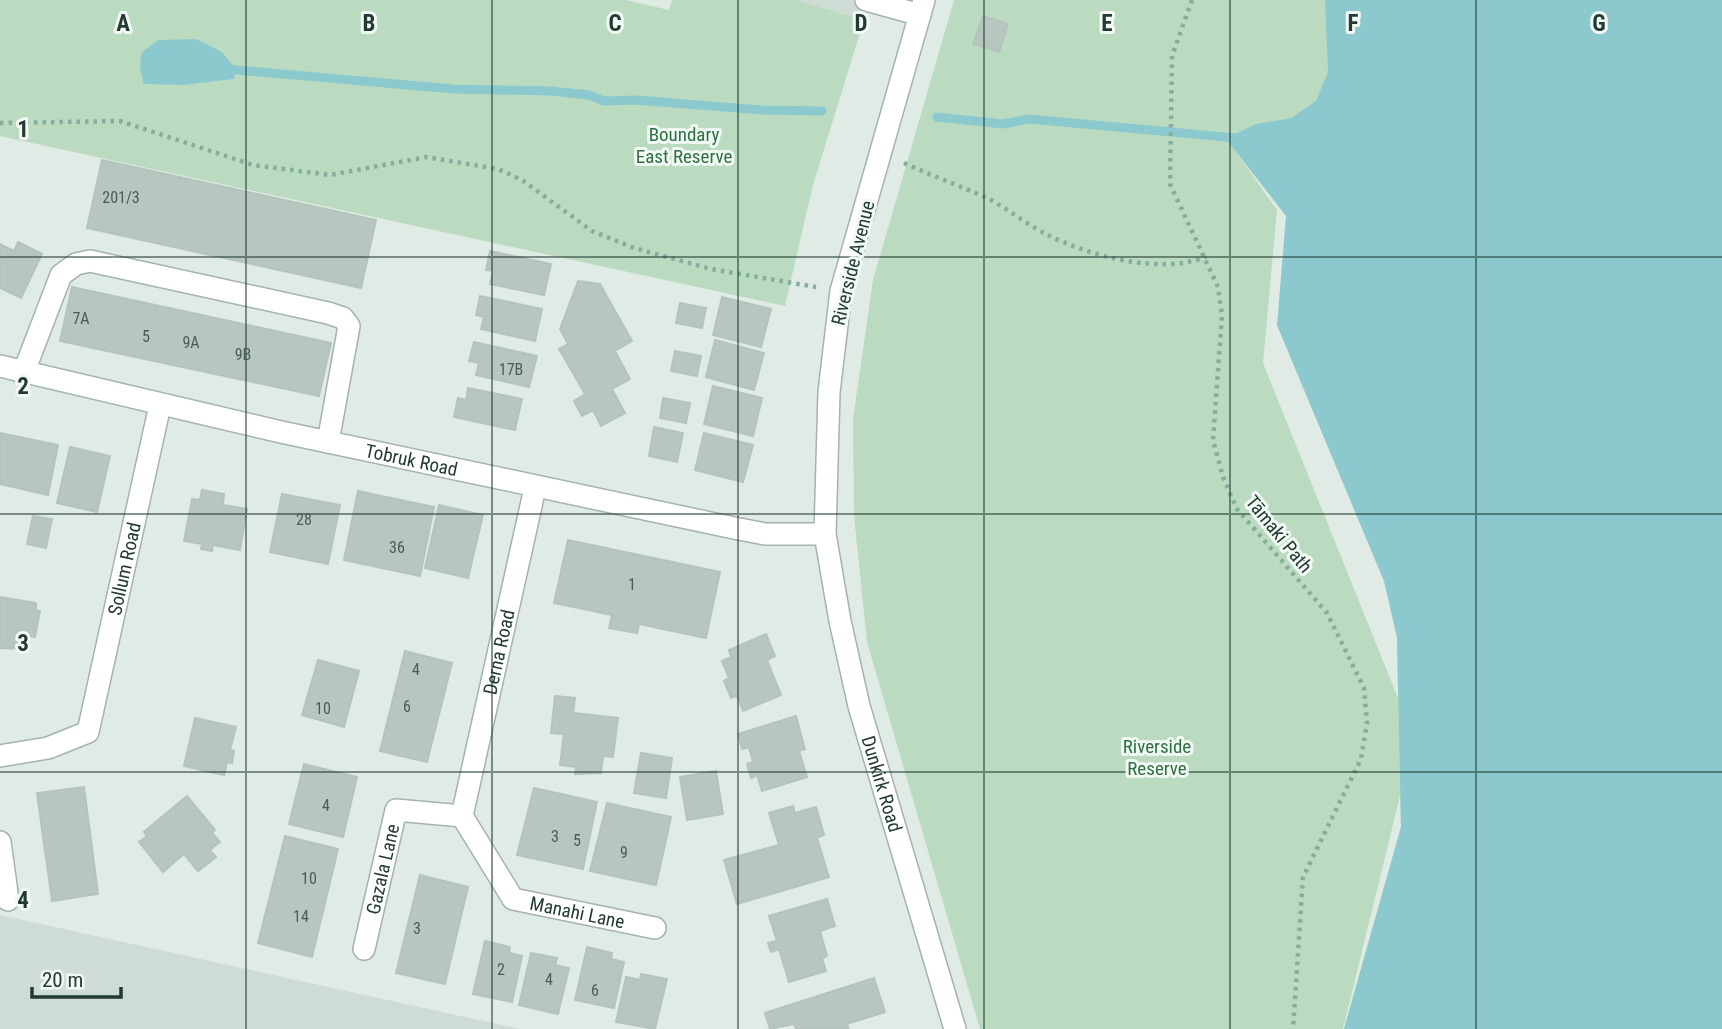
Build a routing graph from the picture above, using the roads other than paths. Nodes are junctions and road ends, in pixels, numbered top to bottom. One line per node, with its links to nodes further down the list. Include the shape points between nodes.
1 (866, 0): 2 (street)
2 (922, 8): 8 (street, Riverside Avenue, via 841,291 829,392)
3 (0, 366): 4 (street, Tobruk Road)
4 (23, 374): 5 (street, Tobruk Road); 6 (street, via 61,275 90,261 328,313 343,318 349,326)
5 (160, 405): 6 (street, Tobruk Road); 9 (street, Sollum Road, via 88,732 48,748)
6 (328, 442): 7 (street, Tobruk Road)
7 (535, 488): 8 (street, Tobruk Road, via 765,534); 10 (street, Derna Road)
8 (825, 534): 15 (street, Dunkirk Road, via 859,706)
9 (0, 756)
10 (462, 816): 13 (street, Manahi Lane, via 513,900); 14 (street, Gazala Lane, via 397,810)
11 (0, 842): 12 (street)
12 (8, 900)
13 (655, 928)
14 (365, 949)
15 (955, 1029)

